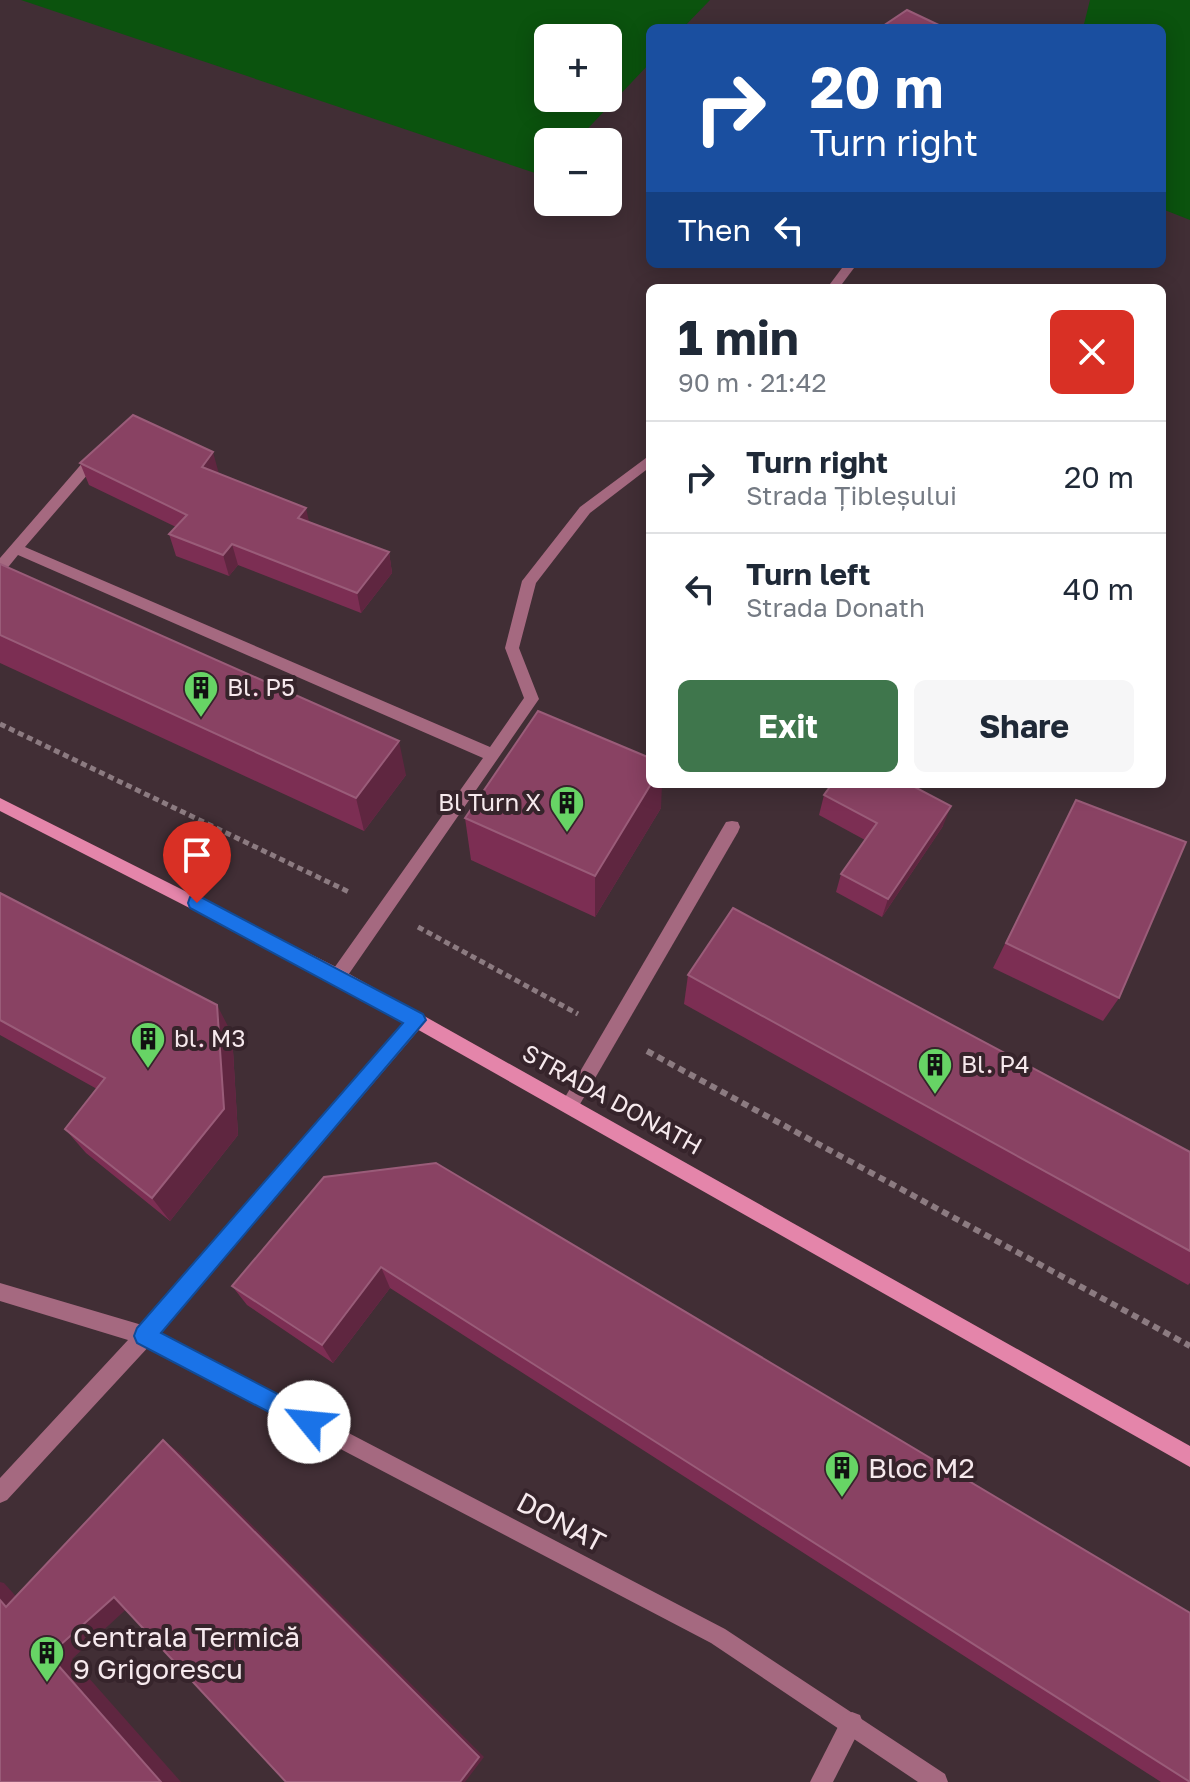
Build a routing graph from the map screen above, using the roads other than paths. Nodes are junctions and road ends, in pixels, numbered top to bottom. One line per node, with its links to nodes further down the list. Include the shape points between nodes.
1 (103, 448): 3 (street)
2 (646, 463): 5 (street, via 585,510 529,581 512,648 532,699)
3 (16, 549): 4 (street); 5 (street)
4 (0, 567)
5 (492, 755): 8 (street)
6 (0, 804): 8 (main road, STRADA DONATH)
7 (732, 827): 10 (street)
8 (338, 976): 9 (main road, STRADA DONATH)
9 (417, 1020): 10 (main road, STRADA DONATH); 12 (street)
10 (570, 1105): 13 (main road, STRADA DONATH)
11 (0, 1292): 12 (street, DONAT)
12 (145, 1336): 14 (street); 15 (street, DONAT, via 718,1636)
13 (1190, 1456)
14 (0, 1493)
15 (852, 1723): 16 (street); 17 (street, DONAT)
16 (821, 1782)
17 (937, 1782)

